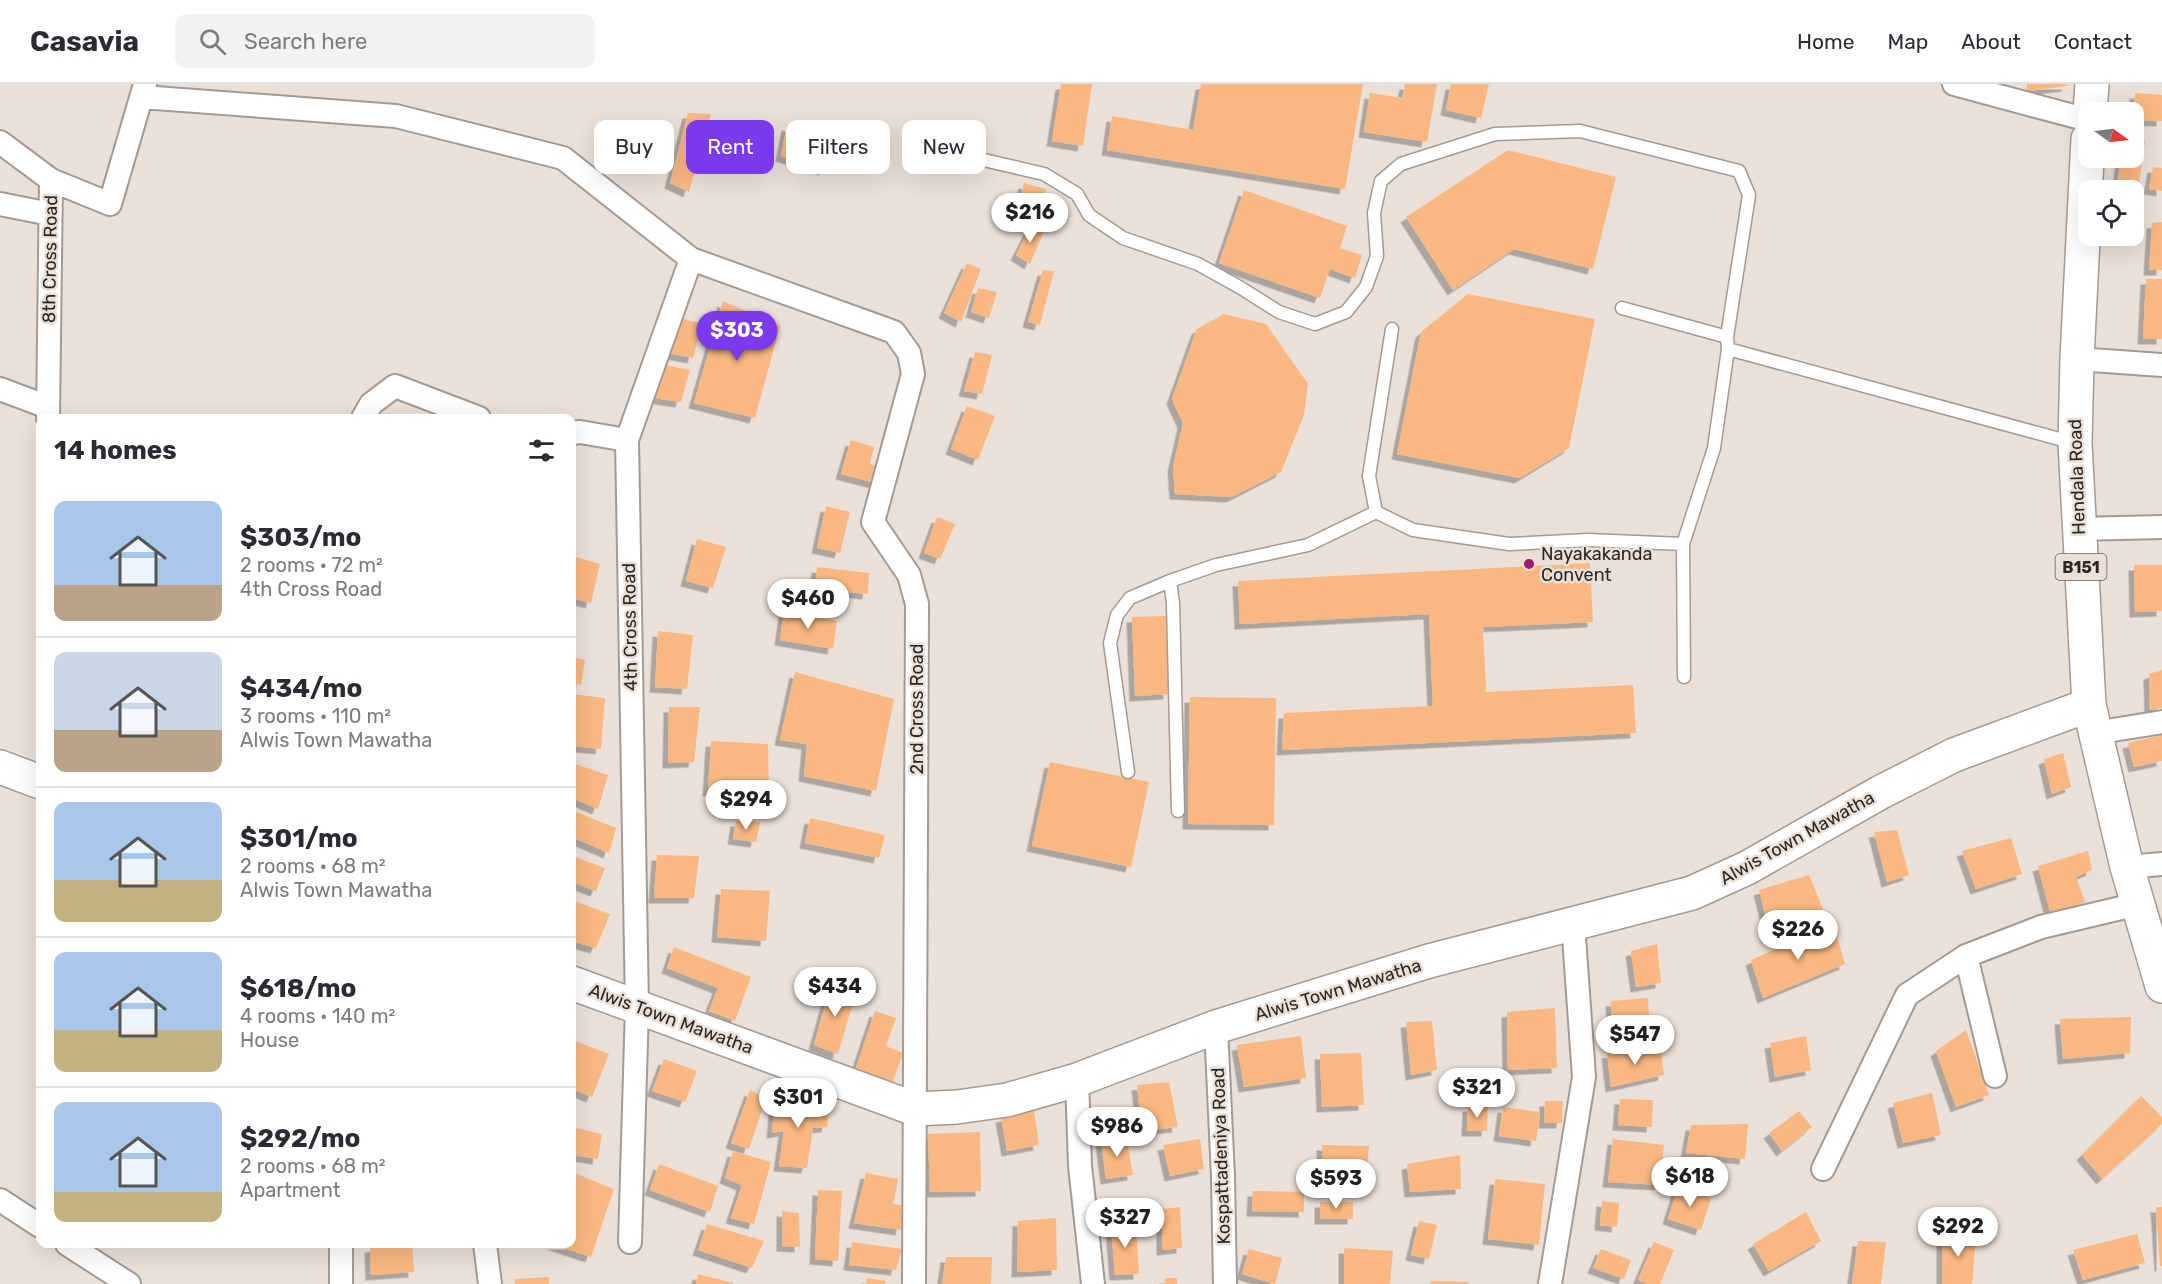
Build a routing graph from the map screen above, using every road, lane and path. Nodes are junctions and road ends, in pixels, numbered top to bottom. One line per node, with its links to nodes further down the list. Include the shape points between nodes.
1 (1954, 84): 5 (street)
2 (2092, 84): 4 (street)
3 (143, 91): 9 (street, 8th Cross Road, via 110,204); 12 (street, via 396,116 563,158)
4 (2091, 102)
5 (2078, 117)
6 (0, 142): 9 (street)
7 (986, 161): 15 (lane, via 1044,174 1077,194 1089,214 1123,238 1198,264 1279,312 1315,324 1346,312 1366,287 1377,256 1374,213 1381,181 1401,164 1495,134 1580,130 1740,171 1749,195)
8 (2087, 168): 16 (street, Hendala Road / B151)
9 (51, 180): 11 (street, 8th Cross Road)
10 (0, 204): 11 (street)
11 (50, 214): 19 (street, 8th Cross Road)
12 (690, 259): 23 (street, 4th Cross Road); 48 (street, 2nd Cross Road, via 894,332 909,353 914,374 873,522 909,575 917,604)
13 (1622, 308): 15 (lane)
14 (1392, 329): 25 (lane, via 1369,476)
15 (1728, 343): 24 (lane); 28 (lane, via 1714,448)
16 (2077, 359): 17 (street); 24 (street, Hendala Road / B151)
17 (2162, 365)
18 (0, 389): 19 (street)
19 (48, 413)
20 (365, 414): 21 (street, via 371,404 395,386)
21 (468, 414)
22 (576, 432): 23 (street)
23 (627, 440): 44 (street, 4th Cross Road)
24 (2075, 443): 27 (street, Hendala Road / B151)
25 (1376, 512): 28 (lane, via 1413,530 1509,544 1588,540); 29 (lane, via 1308,545 1215,565)
26 (2162, 527): 27 (street)
27 (2078, 529): 31 (street, Hendala Road / B151)
28 (1683, 544): 30 (lane)
29 (1170, 581): 34 (lane, via 1130,598 1117,615 1110,643); 36 (lane)
30 (1684, 677)
31 (2092, 719): 32 (street); 38 (street, Hendala Road / B151); 40 (street, Alwis Town Mawatha, via 1953,755 1747,868 1692,893)
32 (2162, 722)
33 (0, 767): 35 (street)
34 (1128, 772)
35 (36, 780)
36 (1178, 811)
37 (2162, 864): 38 (street)
38 (2127, 867): 39 (street, Hendala Road / B151)
39 (2138, 904): 41 (street, via 2041,927); 43 (street, Hendala Road / B151)
40 (1572, 923): 45 (street, Alwis Town Mawatha, via 1429,961); 62 (street, via 1584,1077)
41 (1966, 956): 46 (street); 49 (street, via 1907,995)
42 (576, 984): 44 (street, Alwis Town Mawatha)
43 (2162, 986)
44 (637, 1007): 48 (street, Alwis Town Mawatha); 52 (street, 4th Cross Road)
45 (1216, 1027): 47 (street, Alwis Town Mawatha); 61 (street, Kospattadeniya Road)
46 (1995, 1076)
47 (1077, 1080): 48 (street, Alwis Town Mawatha, via 1007,1100); 60 (street, via 1080,1166)
48 (915, 1109): 59 (street, 2nd Cross Road)
49 (1823, 1169)
50 (0, 1200): 51 (street)
51 (36, 1224)
52 (630, 1242)
53 (73, 1248): 56 (street)
54 (341, 1248): 57 (street)
55 (486, 1248): 58 (street)
56 (129, 1284)
57 (340, 1284)
58 (490, 1284)
59 (914, 1284)
60 (1093, 1284)
61 (1225, 1284)
62 (1550, 1284)

